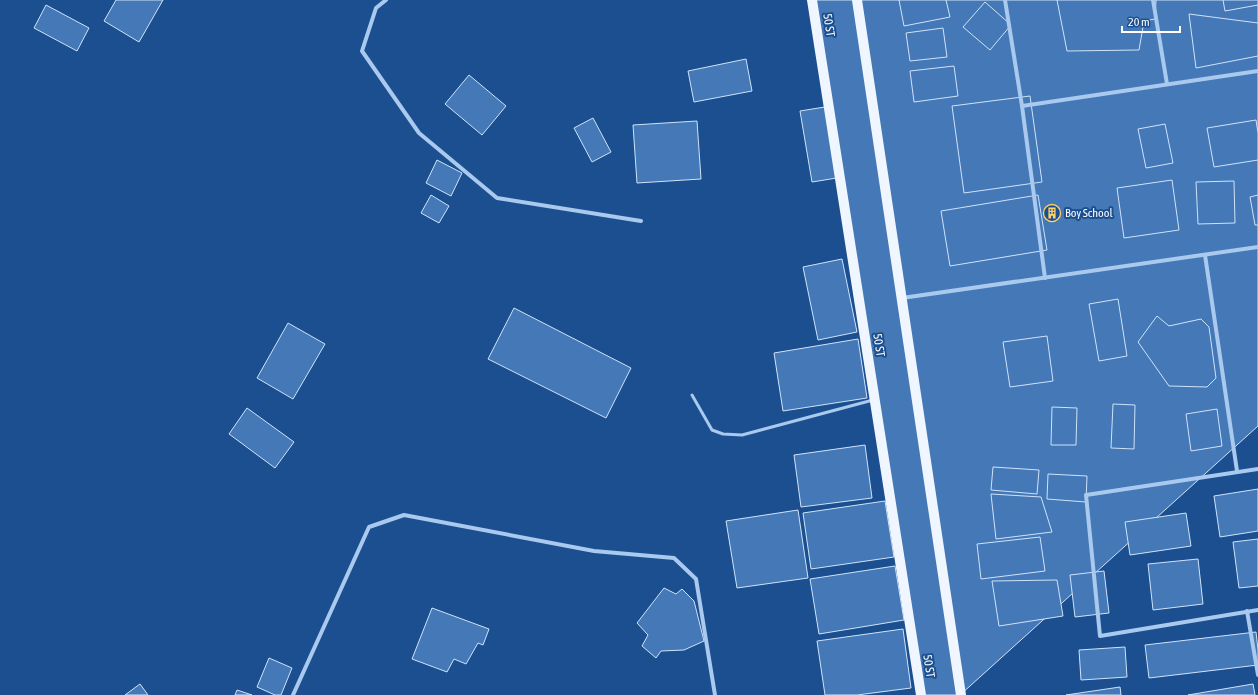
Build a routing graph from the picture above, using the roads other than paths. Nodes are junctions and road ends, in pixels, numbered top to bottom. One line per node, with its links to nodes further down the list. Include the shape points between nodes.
1 (386, 0): 9 (street, via 376,8 362,51 419,133 497,198)
2 (812, 0): 15 (main road, 50 ST)
3 (857, 0): 13 (main road)
4 (1005, 0): 8 (street)
5 (1153, 0): 7 (street)
6 (1258, 71): 7 (street)
7 (1167, 84): 8 (street)
8 (1022, 106): 12 (street)
9 (641, 221)
10 (1258, 247): 11 (street)
11 (1205, 255): 12 (street); 17 (street)
12 (1045, 278): 13 (street)
13 (902, 298): 24 (main road)
14 (692, 395): 15 (lane, via 712,430 742,435)
15 (875, 399): 23 (main road, 50 ST)
16 (1258, 469): 17 (street)
17 (1237, 471): 19 (street, via 1086,495 1100,636)
18 (1258, 610): 19 (street)
19 (1247, 611): 20 (street)
20 (1258, 675)
21 (293, 695): 22 (street, via 369,527 404,515 594,551 674,558 696,579)
22 (715, 695)
23 (921, 695)
24 (961, 695)

